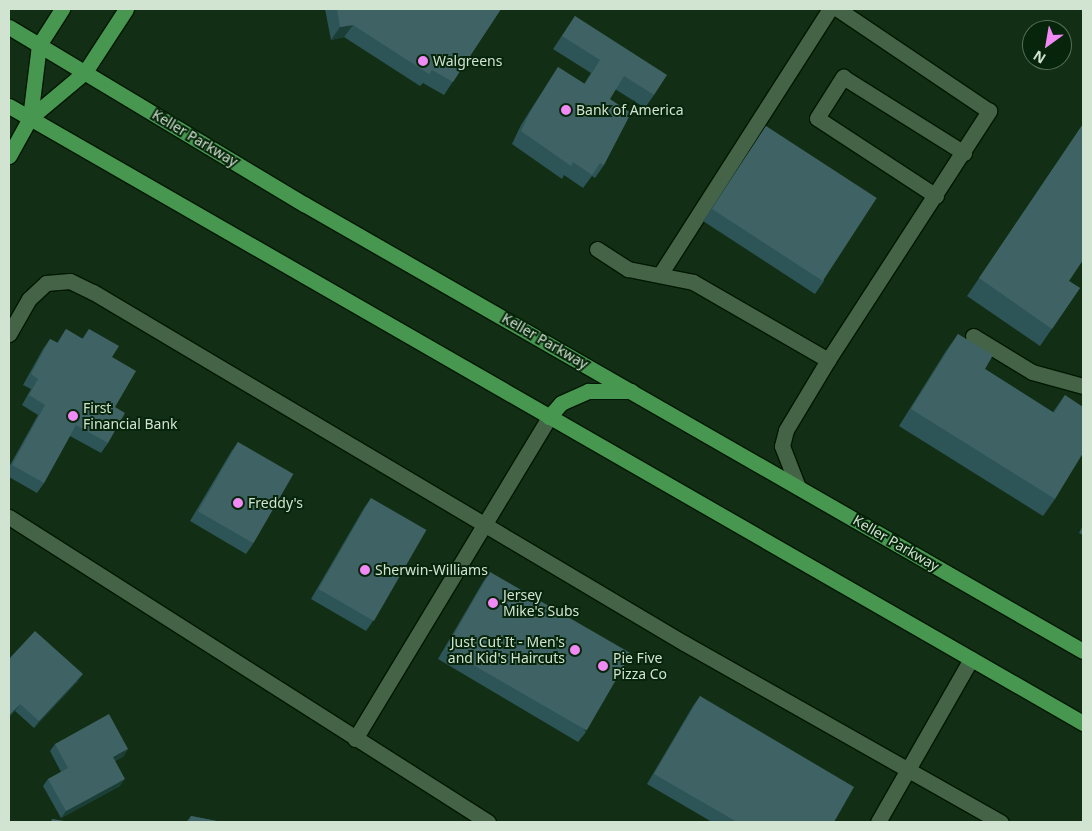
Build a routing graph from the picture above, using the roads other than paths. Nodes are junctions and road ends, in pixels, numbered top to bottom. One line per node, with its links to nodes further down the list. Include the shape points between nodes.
1 (62, 9): 6 (main road)
2 (126, 9): 7 (main road)
3 (830, 9): 14 (lane)
4 (838, 9): 10 (lane, via 989,111)
5 (9, 27): 6 (main road, Keller Parkway)
6 (40, 45): 7 (main road, Keller Parkway); 9 (main road)
7 (85, 72): 9 (main road); 19 (main road, Keller Parkway)
8 (9, 106): 9 (main road)
9 (30, 118): 11 (main road); 20 (main road)
10 (964, 152): 12 (lane); 12 (lane, via 843,77 817,118)
11 (9, 156)
12 (936, 196): 17 (lane)
13 (597, 249): 14 (lane, via 628,269)
14 (661, 274): 17 (lane, via 693,282)
15 (9, 334): 23 (lane, via 29,299 46,283 70,280)
16 (973, 336): 18 (lane, via 1032,372)
17 (828, 360): 21 (lane, via 786,430 782,446)
18 (1083, 386)
19 (633, 392): 20 (main road, via 588,391 561,403); 21 (main road, Keller Parkway)
20 (549, 417): 23 (lane); 25 (main road)
21 (798, 487): 24 (main road, Keller Parkway)
22 (9, 517): 27 (lane)
23 (486, 523): 27 (lane); 28 (lane, via 684,644)
24 (1083, 651)
25 (971, 659): 26 (main road); 28 (lane)
26 (1083, 723)
27 (355, 739): 29 (lane)
28 (909, 769): 30 (lane); 31 (lane)
29 (488, 822)
30 (878, 822)
31 (1000, 822)

